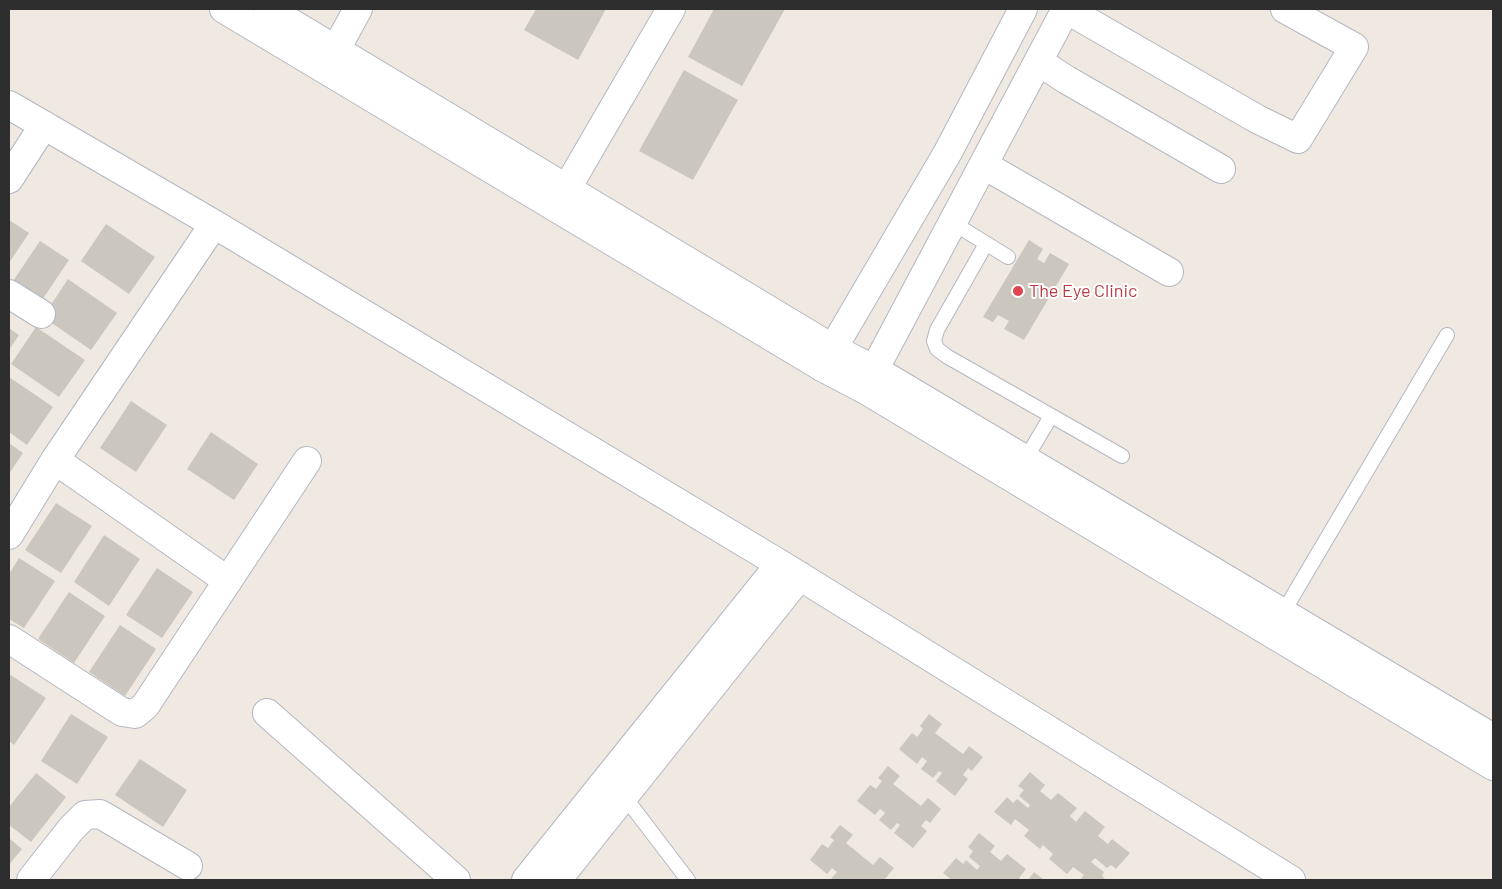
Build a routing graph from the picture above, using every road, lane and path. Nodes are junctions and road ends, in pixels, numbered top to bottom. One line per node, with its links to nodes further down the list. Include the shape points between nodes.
1 (224, 9): 24 (street)
2 (268, 9): 8 (street)
3 (358, 9): 8 (street)
4 (671, 9): 15 (street)
5 (1023, 9): 24 (street, via 948,152)
6 (1066, 9): 7 (street, via 1257,119 1298,139 1354,47); 9 (street)
7 (1285, 9)
8 (336, 49): 15 (street)
9 (1039, 62): 12 (street); 13 (street)
10 (9, 105): 11 (street)
11 (44, 125): 14 (street); 17 (street)
12 (984, 165): 16 (street); 20 (street)
13 (1222, 169)
14 (9, 180)
15 (567, 188): 24 (street)
16 (953, 223): 18 (lane); 25 (street)
17 (214, 224): 28 (street); 32 (street)
18 (986, 244): 19 (lane); 26 (lane, via 937,330 934,341 948,357)
19 (1008, 257)
20 (1169, 272)
21 (9, 294): 22 (street)
22 (41, 314)
23 (1447, 335): 34 (lane)
24 (827, 357): 25 (street)
25 (869, 380): 29 (street); 34 (street)
26 (1051, 416): 27 (lane); 29 (lane)
27 (1122, 456)
28 (55, 460): 31 (street); 33 (street)
29 (1025, 460): 34 (street)
30 (307, 461): 33 (street)
31 (9, 535)
32 (790, 570): 39 (street); 43 (street); 46 (street)
33 (228, 581): 35 (street, via 145,706 135,714 122,712)
34 (1277, 623): 37 (street); 38 (street)
35 (9, 639)
36 (268, 713): 42 (street)
37 (1493, 738)
38 (1493, 766)
39 (624, 796): 44 (street); 45 (lane)
40 (188, 866): 41 (street, via 100,814 85,816 71,829)
41 (30, 880)
42 (456, 880)
43 (526, 880)
44 (557, 880)
45 (688, 880)
46 (1291, 880)

